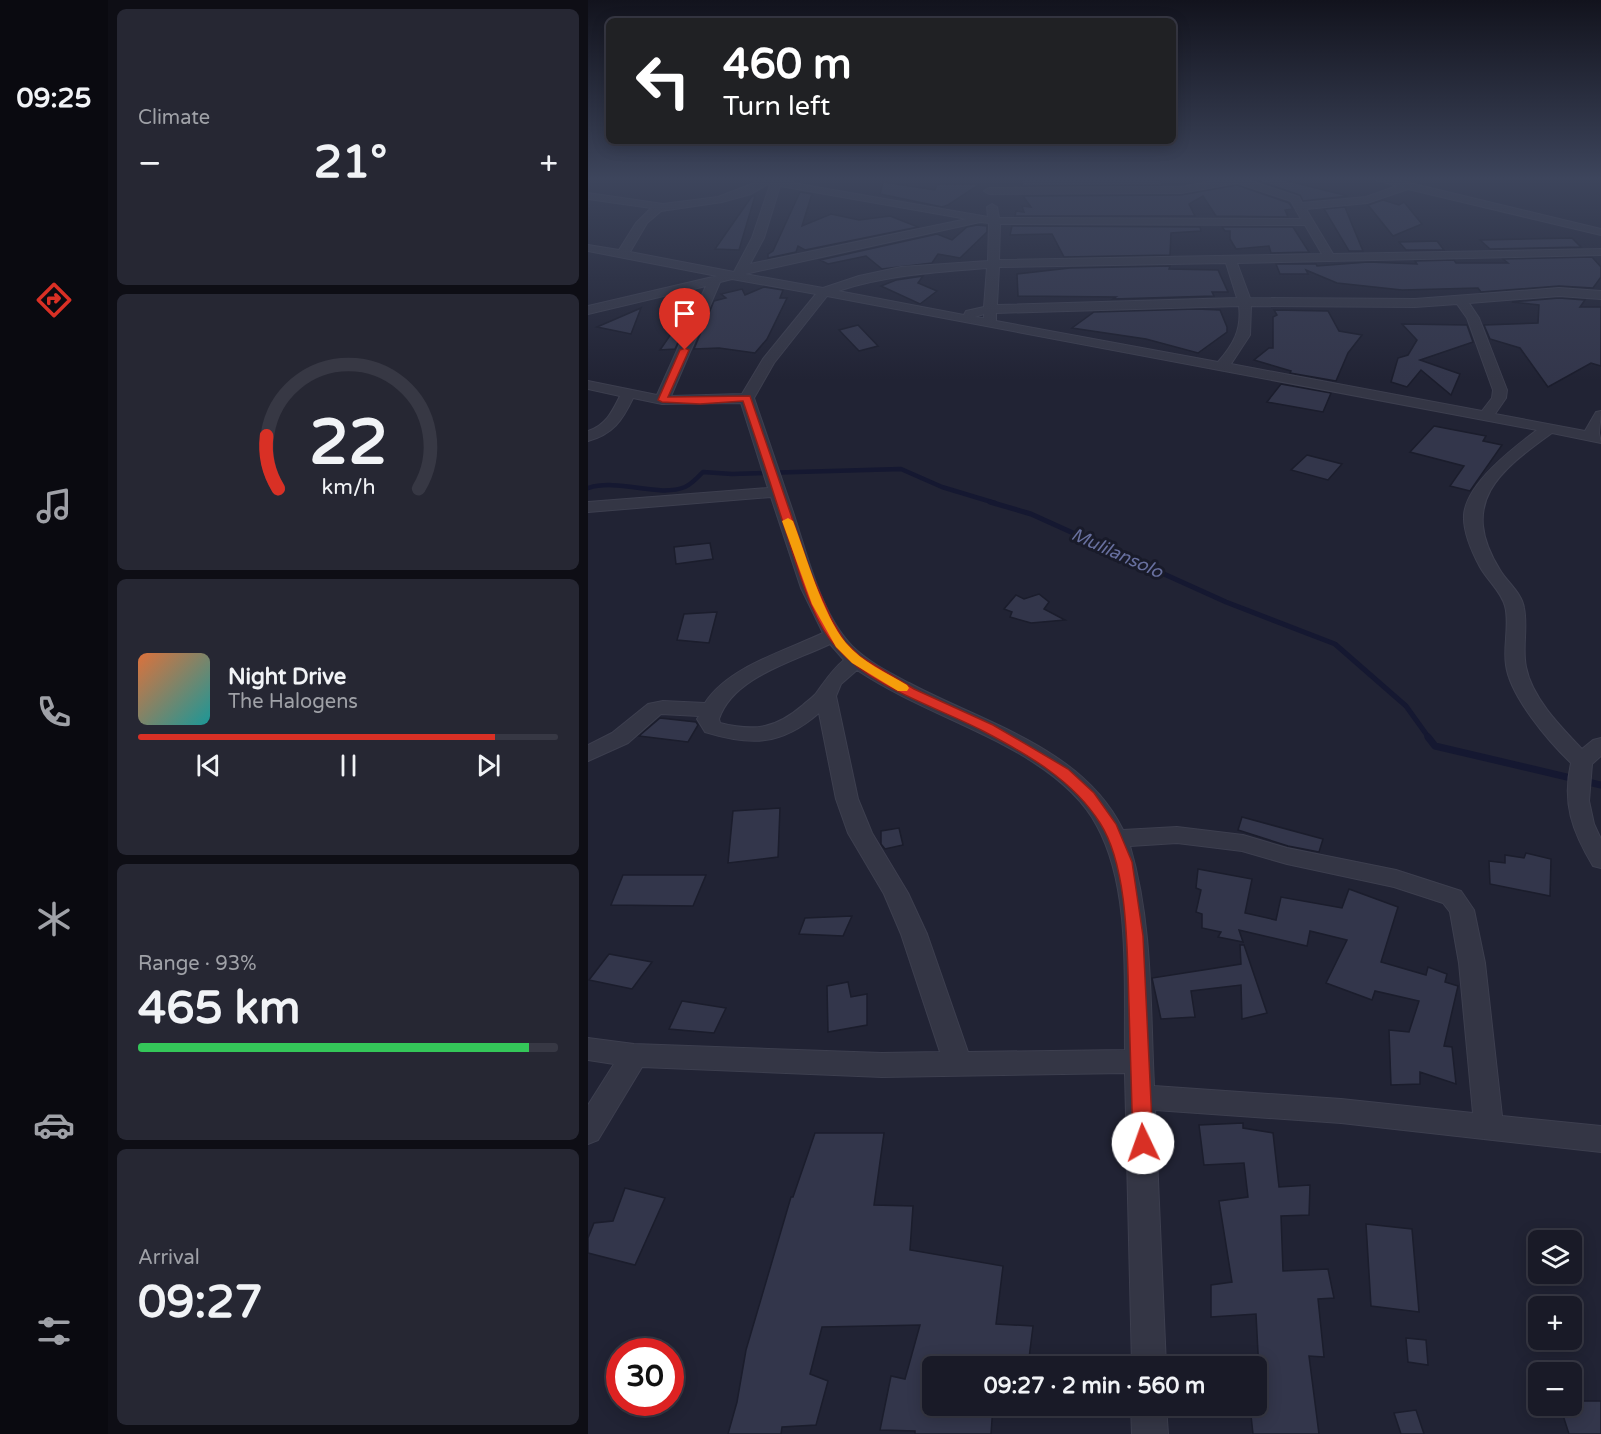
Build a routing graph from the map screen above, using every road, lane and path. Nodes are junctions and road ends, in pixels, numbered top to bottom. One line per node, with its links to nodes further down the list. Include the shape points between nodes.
1 (628, 246): 8 (street)
2 (753, 246): 12 (street)
3 (867, 246): 12 (street)
4 (991, 246): 11 (street)
5 (1322, 246): 9 (street)
6 (588, 248): 8 (street)
7 (1601, 252): 9 (street)
8 (623, 254): 12 (street)
9 (1330, 258): 10 (street)
10 (1230, 259): 11 (street); 17 (street)
11 (991, 264): 14 (street, via 901,271); 19 (street)
12 (738, 273): 13 (street); 14 (street)
13 (716, 280): 18 (street); 24 (street)
14 (824, 292): 19 (street, via 960,316); 23 (street, via 768,362)
15 (1601, 296): 16 (street, via 1559,292)
16 (1459, 298): 17 (street, via 1415,303); 26 (street, via 1473,318 1500,390)
17 (1245, 302): 19 (street); 20 (street, via 1240,343)
18 (588, 310)
19 (990, 315): 20 (street)
20 (1221, 367): 26 (street)
21 (588, 385): 22 (street)
22 (628, 394): 24 (street); 28 (street, via 611,427)
23 (747, 398): 24 (street); 30 (street)
24 (662, 400)
25 (1601, 415): 29 (street)
26 (1486, 416): 27 (street)
27 (1550, 428): 29 (street); 38 (street, via 1525,445 1486,486 1474,508 1473,524 1493,575 1515,607 1516,669)
28 (588, 436)
29 (1595, 437)
30 (772, 479): 31 (street); 32 (street, via 805,573)
31 (588, 507)
32 (835, 635): 33 (street); 35 (street, via 741,678 721,694)
33 (856, 660): 34 (street, via 829,685); 39 (street, via 1063,772 1089,796)
34 (826, 696): 35 (street, via 785,728 770,733 712,727 708,719); 44 (street, via 847,799 860,833 896,893 914,934)
35 (711, 711): 37 (street, via 655,708 620,738)
36 (1601, 745): 38 (street)
37 (588, 754)
38 (1580, 771): 40 (street, via 1579,819)
39 (1115, 839): 43 (street, via 1124,862 1134,936); 46 (street, via 1178,835 1243,843 1396,879 1452,897 1462,910 1472,963)
40 (1601, 860)
41 (588, 1049): 42 (street)
42 (634, 1055): 44 (street, via 882,1065); 47 (street)
43 (1139, 1060): 44 (street); 45 (street)
44 (958, 1064)
45 (1141, 1097): 46 (street, via 1341,1111); 49 (street)
46 (1489, 1127): 48 (street)
47 (588, 1131)
48 (1601, 1139)
49 (1149, 1356)
50 (1149, 1416): 51 (street)
51 (1150, 1434)

